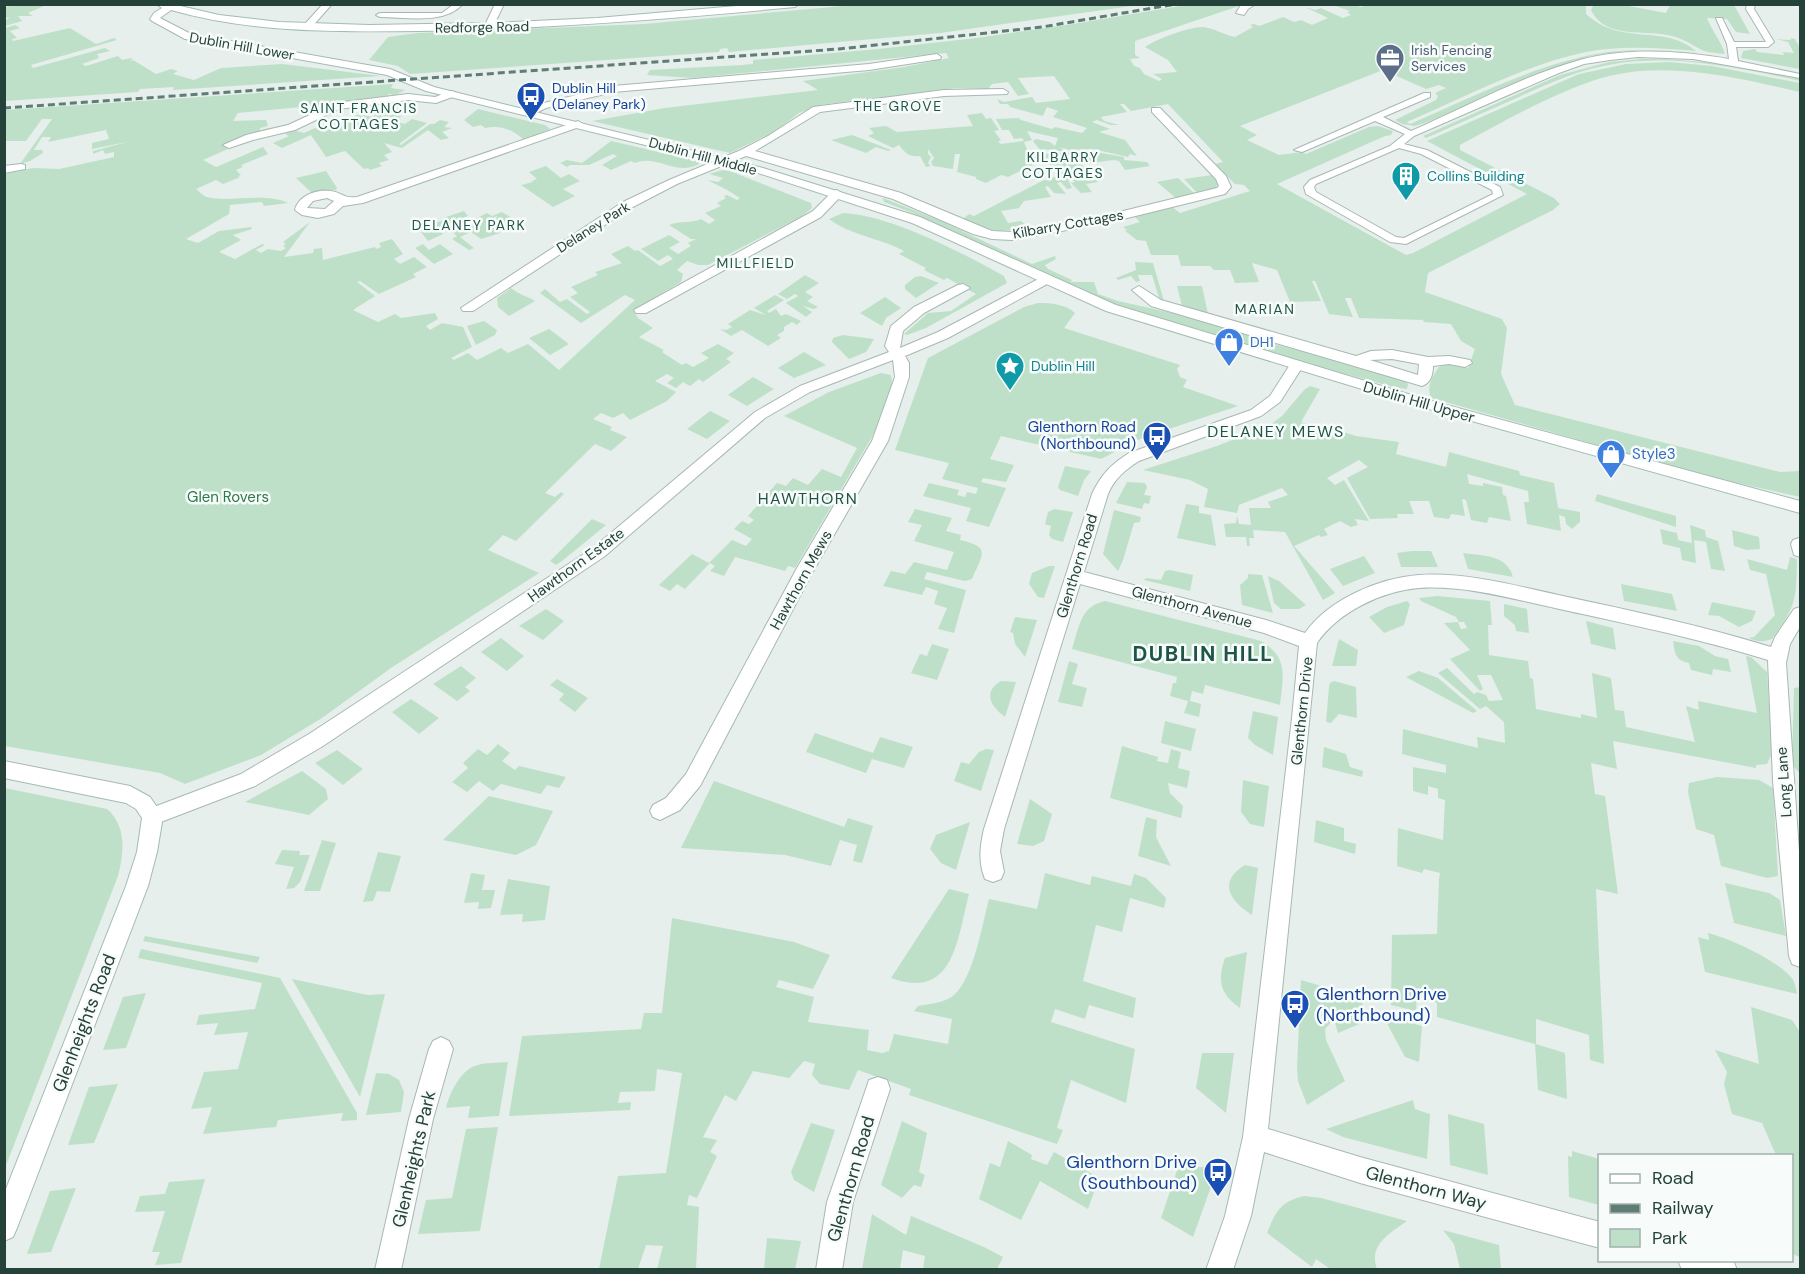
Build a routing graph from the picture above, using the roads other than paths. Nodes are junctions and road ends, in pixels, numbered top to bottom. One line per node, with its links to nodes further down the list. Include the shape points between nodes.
1 (328, 4): 12 (lane)
2 (388, 4): 3 (lane, via 380,15 443,15)
3 (459, 4)
4 (500, 4): 11 (street)
5 (1252, 4): 9 (street)
6 (1751, 4): 13 (lane, via 1750,9 1770,42 1762,46)
7 (788, 5): 11 (street, Redforge Road, via 624,20)
8 (165, 6): 12 (street, Redforge Road, via 236,22); 16 (street, Dublin Hill Lower, via 155,19 188,37)
9 (1241, 13)
10 (1719, 20): 13 (lane)
11 (489, 26): 12 (street, Redforge Road)
12 (307, 27)
13 (1731, 44): 15 (lane)
14 (937, 57): 22 (lane, via 858,68 614,89 543,106)
15 (1734, 62): 17 (lane); 25 (lane, via 1654,55 1585,62)
16 (352, 64): 19 (street, Dublin Hill Middle, via 398,74)
17 (1800, 76)
18 (1003, 92): 29 (street, via 944,93 828,107 803,116)
19 (451, 94): 22 (street, Dublin Hill Middle); 26 (street, via 436,100 408,97 336,106 291,128)
20 (1426, 95): 23 (lane)
21 (1156, 110): 29 (street, Kilbarry Cottages, via 1222,178 1225,187 1221,191 1111,218 1012,236 984,233 897,196)
22 (530, 113): 24 (street, Dublin Hill Middle)
23 (1374, 117): 25 (lane); 28 (lane)
24 (578, 124): 30 (street, Dublin Hill Middle); 34 (street, via 359,200)
25 (1411, 134): 27 (lane)
26 (229, 145)
27 (1398, 145): 27 (lane, via 1313,182 1309,187 1311,194 1394,240 1406,241 1498,195 1497,189 1424,152)
28 (1299, 150)
29 (745, 152): 30 (street)
30 (725, 160): 33 (street, Dublin Hill Middle); 38 (street, Delaney Park, via 627,205)
31 (21, 167): 32 (street)
32 (4, 170)
33 (837, 194): 35 (street, Dublin Hill Middle, via 916,220); 39 (street, via 817,214)
34 (340, 203)
35 (1044, 280): 40 (street, via 943,335); 44 (street, Dublin Hill Upper, via 1111,308)
36 (963, 288): 40 (street, via 919,310 896,329 892,346)
37 (1139, 290): 41 (street, via 1156,303)
38 (468, 308)
39 (641, 310)
40 (897, 354): 53 (street, Hawthorn Mews, via 902,377 880,441 803,573 693,780 673,804); 54 (street, Hawthorn Estate, via 805,389 760,415 599,552 316,741 248,780)
41 (1357, 361): 42 (street, via 1374,355 1403,355); 45 (street)
42 (1426, 362): 43 (street); 45 (street)
43 (1465, 363)
44 (1296, 366): 46 (street, Dublin Hill Upper); 48 (street, Glenthorn Road, via 1275,399 1256,413 1150,451 1120,466 1107,479 1100,494)
45 (1422, 381): 46 (street)
46 (1416, 401): 47 (street, Dublin Hill Upper)
47 (1800, 507)
48 (1074, 576): 50 (street, Glenthorn Avenue); 55 (street, Glenthorn Road, via 994,830 990,851)
49 (1800, 614): 51 (street, Long Lane, via 1781,642)
50 (1309, 642): 51 (street, Glenthorn Drive, via 1329,619 1376,592 1429,582 1495,588 1683,629); 59 (street, Glenthorn Drive)
51 (1778, 656): 56 (street, Long Lane, via 1783,781)
52 (4, 769): 54 (street, via 130,795)
53 (660, 811)
54 (153, 816): 60 (street, Glenheights Road, via 136,886)
55 (993, 872)
56 (1800, 956)
57 (441, 1050): 63 (street, Glenheights Park, via 421,1119)
58 (878, 1089): 64 (street, Glenthorn Road, via 840,1202)
59 (1255, 1137): 61 (street, Glenthorn Way); 65 (street, Glenthorn Drive, via 1238,1216)
60 (4, 1228)
61 (1598, 1235)
62 (1698, 1262): 66 (street)
63 (388, 1269)
64 (829, 1269)
65 (1219, 1269)
66 (1724, 1269)

